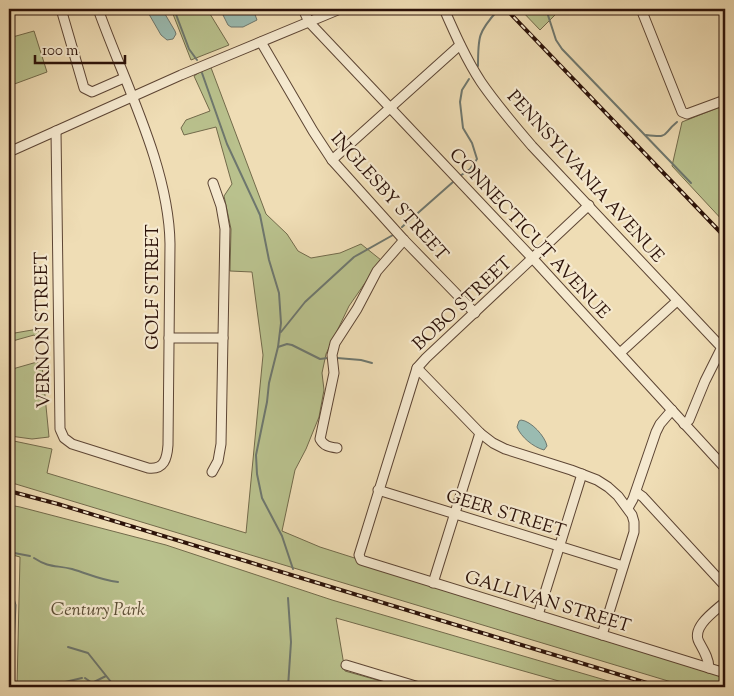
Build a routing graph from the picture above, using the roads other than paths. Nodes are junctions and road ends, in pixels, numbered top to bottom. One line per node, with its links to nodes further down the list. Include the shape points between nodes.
1 (61, 9): 10 (street, via 84,88 92,92)
2 (98, 9): 10 (street, GOLF STREET)
3 (303, 9): 7 (street, CONNECTICUT AVENUE)
4 (340, 9): 7 (street)
5 (444, 9): 9 (street, PENNSYLVANIA AVENUE)
6 (641, 9): 12 (street, via 680,109 687,114)
7 (309, 22): 8 (street); 13 (street, CONNECTICUT AVENUE)
8 (262, 42): 11 (street); 16 (street, INGLESBY STREET)
9 (460, 45): 13 (street); 18 (street, PENNSYLVANIA AVENUE, via 480,81 506,115)
10 (124, 78): 11 (street, GOLF STREET)
11 (132, 97): 14 (street); 23 (street, GOLF STREET, via 168,215)
12 (725, 100)
13 (389, 108): 16 (street); 20 (street, CONNECTICUT AVENUE)
14 (56, 131): 15 (street); 32 (street, VERNON STREET, via 60,429 72,444)
15 (9, 152)
16 (332, 160): 19 (street, INGLESBY STREET)
17 (213, 183): 24 (street, via 225,229)
18 (589, 205): 20 (street, BOBO STREET); 21 (street, PENNSYLVANIA AVENUE)
19 (404, 240): 22 (street, INGLESBY STREET); 31 (street, via 377,271 335,343 332,355 334,373 320,438 323,444)
20 (532, 259): 22 (street, BOBO STREET); 26 (street, CONNECTICUT AVENUE)
21 (677, 301): 25 (street, PENNSYLVANIA AVENUE); 26 (street)
22 (475, 312): 27 (street, BOBO STREET)
23 (169, 338): 24 (street); 32 (street, GOLF STREET, via 167,456 159,467)
24 (223, 338): 34 (street, via 221,444)
25 (723, 349): 29 (street)
26 (620, 353): 28 (street, CONNECTICUT AVENUE)
27 (417, 368): 30 (street); 36 (street, BOBO STREET)
28 (672, 410): 29 (street, CONNECTICUT AVENUE); 37 (street, via 656,432)
29 (684, 424): 33 (street, CONNECTICUT AVENUE)
30 (480, 433): 35 (street, via 505,449); 39 (street)
31 (337, 448)
32 (148, 468)
33 (725, 468)
34 (212, 472)
35 (582, 474): 38 (street, via 608,486); 40 (street)
36 (378, 490): 39 (street, GEER STREET); 41 (street, BOBO STREET, via 359,551)
37 (636, 492): 38 (street); 44 (street)
38 (628, 508): 42 (street, via 634,527)
39 (454, 514): 40 (street, GEER STREET); 43 (street)
40 (560, 546): 42 (street, GEER STREET); 46 (street)
41 (361, 560): 43 (street, GALLIVAN STREET)
42 (623, 566): 47 (street)
43 (433, 582): 46 (street, GALLIVAN STREET)
44 (725, 586)
45 (725, 602): 49 (street, via 700,626 697,635)
46 (538, 615): 47 (street, GALLIVAN STREET)
47 (602, 635): 49 (street, GALLIVAN STREET)
48 (346, 666): 51 (street)
49 (709, 668): 50 (street, GALLIVAN STREET)
50 (725, 674)
51 (419, 687)

